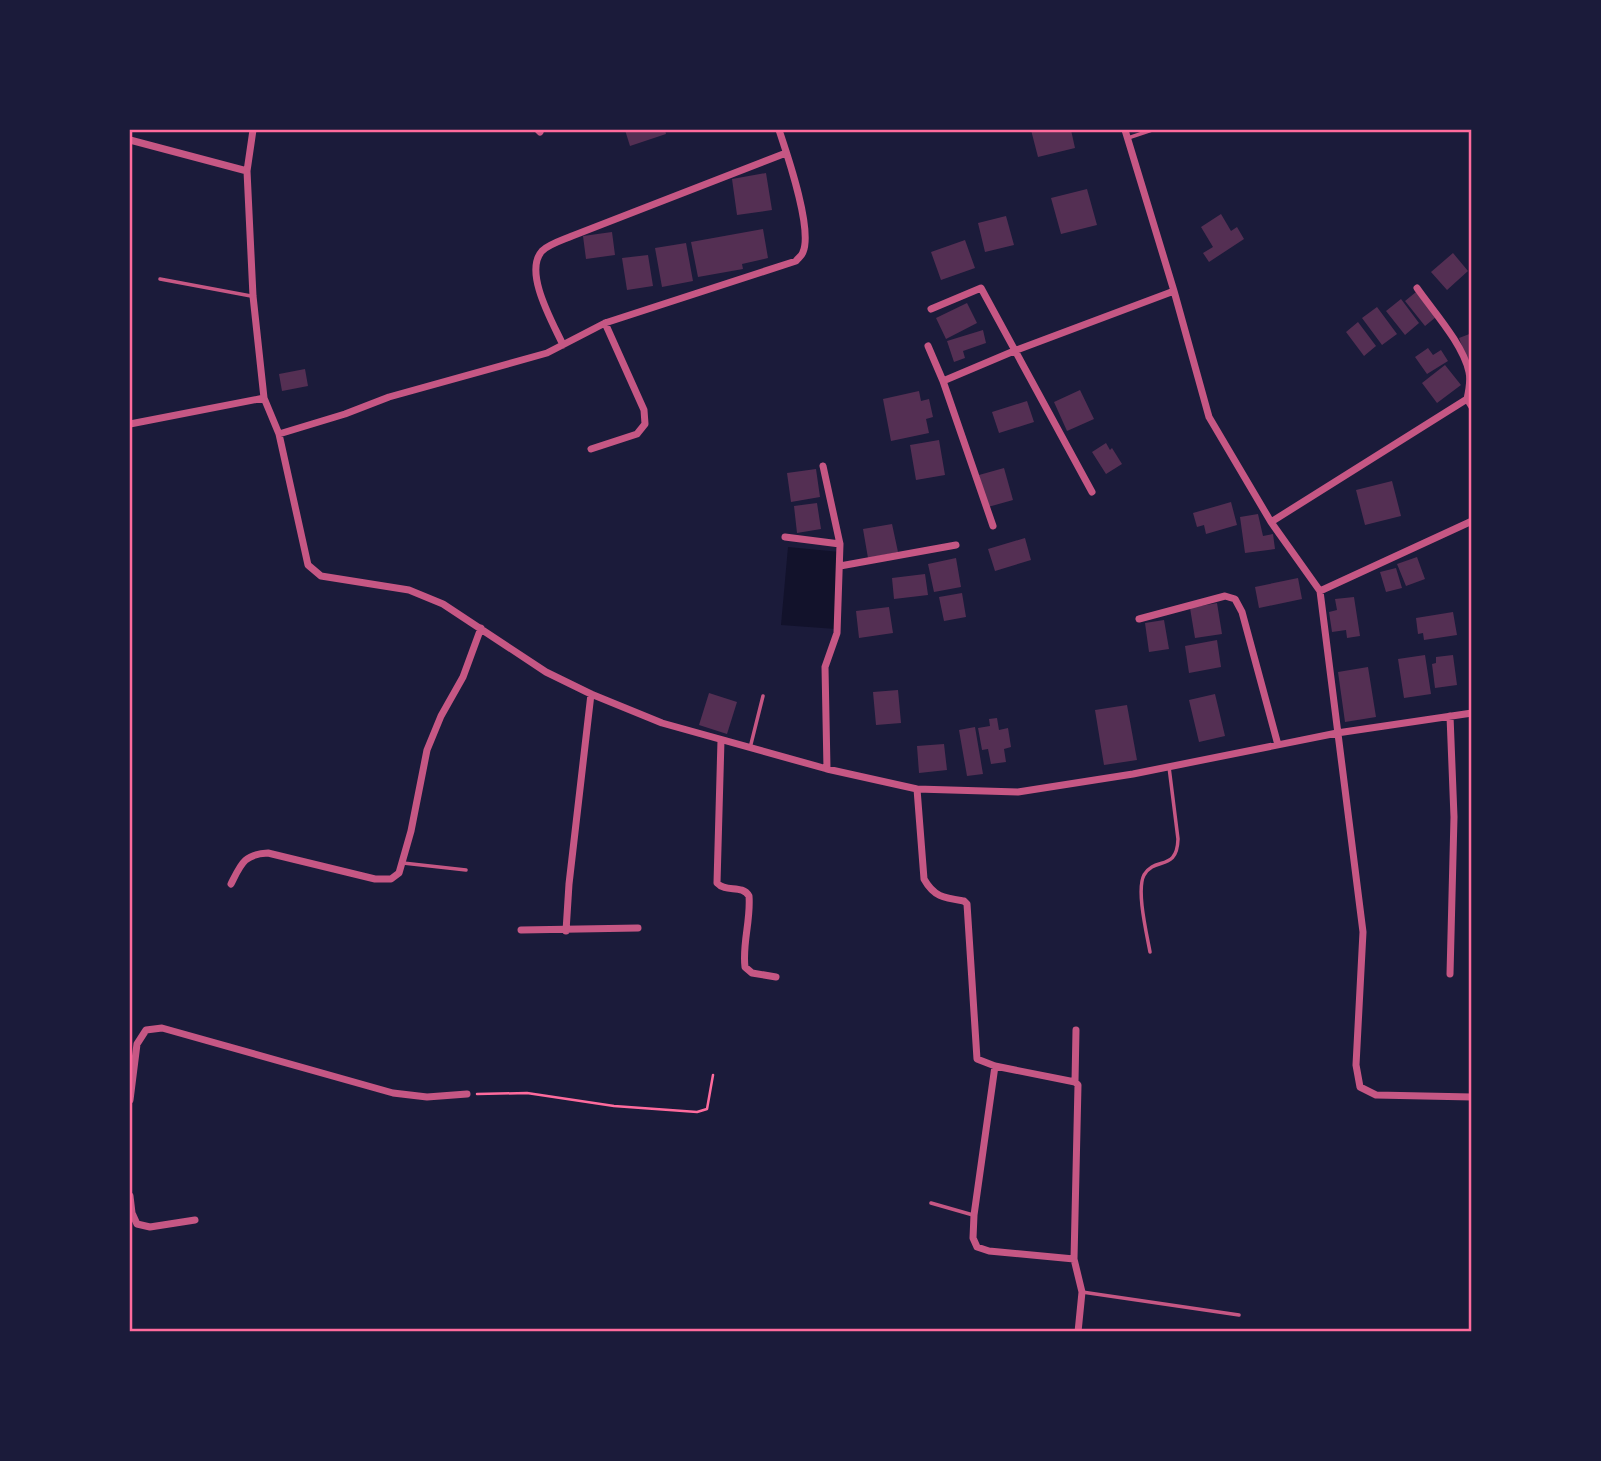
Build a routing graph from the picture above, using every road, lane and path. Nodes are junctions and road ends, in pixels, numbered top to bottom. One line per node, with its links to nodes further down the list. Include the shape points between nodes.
1 (253, 130): 8 (street)
2 (779, 130): 7 (street)
3 (1125, 130): 5 (street)
4 (1152, 130): 5 (lane)
5 (1128, 139): 11 (street)
6 (130, 140): 8 (street)
7 (786, 153): 14 (street, via 805,235 803,252 796,261); 15 (street, via 543,251 535,266 536,281)
8 (247, 171): 12 (street)
9 (160, 279): 12 (lane)
10 (1417, 288): 20 (street, via 1457,345 1468,369)
11 (1174, 291): 17 (street); 27 (street, via 1209,417)
12 (253, 296): 19 (street)
13 (931, 309): 17 (street, via 981,288)
14 (605, 323): 15 (street); 23 (street, via 644,410 645,424 638,434)
15 (563, 345): 22 (street)
16 (928, 346): 18 (street)
17 (1014, 351): 18 (street); 25 (street)
18 (943, 381): 28 (street)
19 (264, 398): 21 (street); 22 (street)
20 (1470, 403): 27 (street)
21 (130, 424)
22 (279, 434): 35 (street, via 308,565 321,576 409,590)
23 (591, 449)
24 (824, 466): 30 (street)
25 (1092, 492)
26 (1472, 521): 33 (street)
27 (1271, 522): 33 (street)
28 (993, 526)
29 (785, 537): 30 (street)
30 (840, 544): 32 (street)
31 (956, 545): 32 (street)
32 (840, 566): 45 (street, via 837,633 825,667)
33 (1320, 591): 40 (street)
34 (1139, 619): 42 (street, via 1225,596 1235,599)
35 (481, 628): 36 (street, via 546,672); 47 (street, via 427,750)
36 (592, 694): 41 (street, via 662,723); 52 (street)
37 (762, 696): 43 (lane)
38 (1472, 713): 39 (street)
39 (1450, 716): 40 (street); 54 (street, via 1454,817)
40 (1337, 733): 42 (street); 61 (street, via 1363,932 1356,1065 1360,1087 1376,1095)
41 (721, 740): 43 (street); 55 (street, via 718,883 722,888 742,889 749,896 745,967 752,973)
42 (1278, 745): 44 (street)
43 (750, 748): 45 (street)
44 (1169, 767): 46 (street, via 1018,792); 53 (lane, via 1178,851 1142,877)
45 (827, 769): 46 (street)
46 (917, 789): 57 (street, via 924,879 942,898 967,904 977,1059)
47 (403, 863): 48 (lane); 49 (street, via 391,879 375,879 253,853)
48 (466, 870)
49 (231, 884)
50 (638, 928): 52 (street)
51 (521, 930): 52 (street)
52 (566, 931)
53 (1150, 952)
54 (1450, 974)
55 (776, 977)
56 (1076, 1030): 59 (street)
57 (995, 1066): 59 (street); 65 (street)
58 (713, 1076): 60 (path, via 707,1109 696,1112 527,1093)
59 (1075, 1082): 67 (street)
60 (467, 1094): 62 (street, via 427,1097 393,1093 162,1028 146,1030 137,1044)
61 (1472, 1097)
62 (130, 1100)
63 (130, 1196): 66 (street, via 137,1224 150,1227)
64 (931, 1203): 65 (lane)
65 (974, 1215): 67 (street, via 977,1247)
66 (195, 1220)
67 (1074, 1259): 68 (street)
68 (1082, 1292): 69 (lane); 70 (street)
69 (1239, 1315)
70 (1078, 1332)

